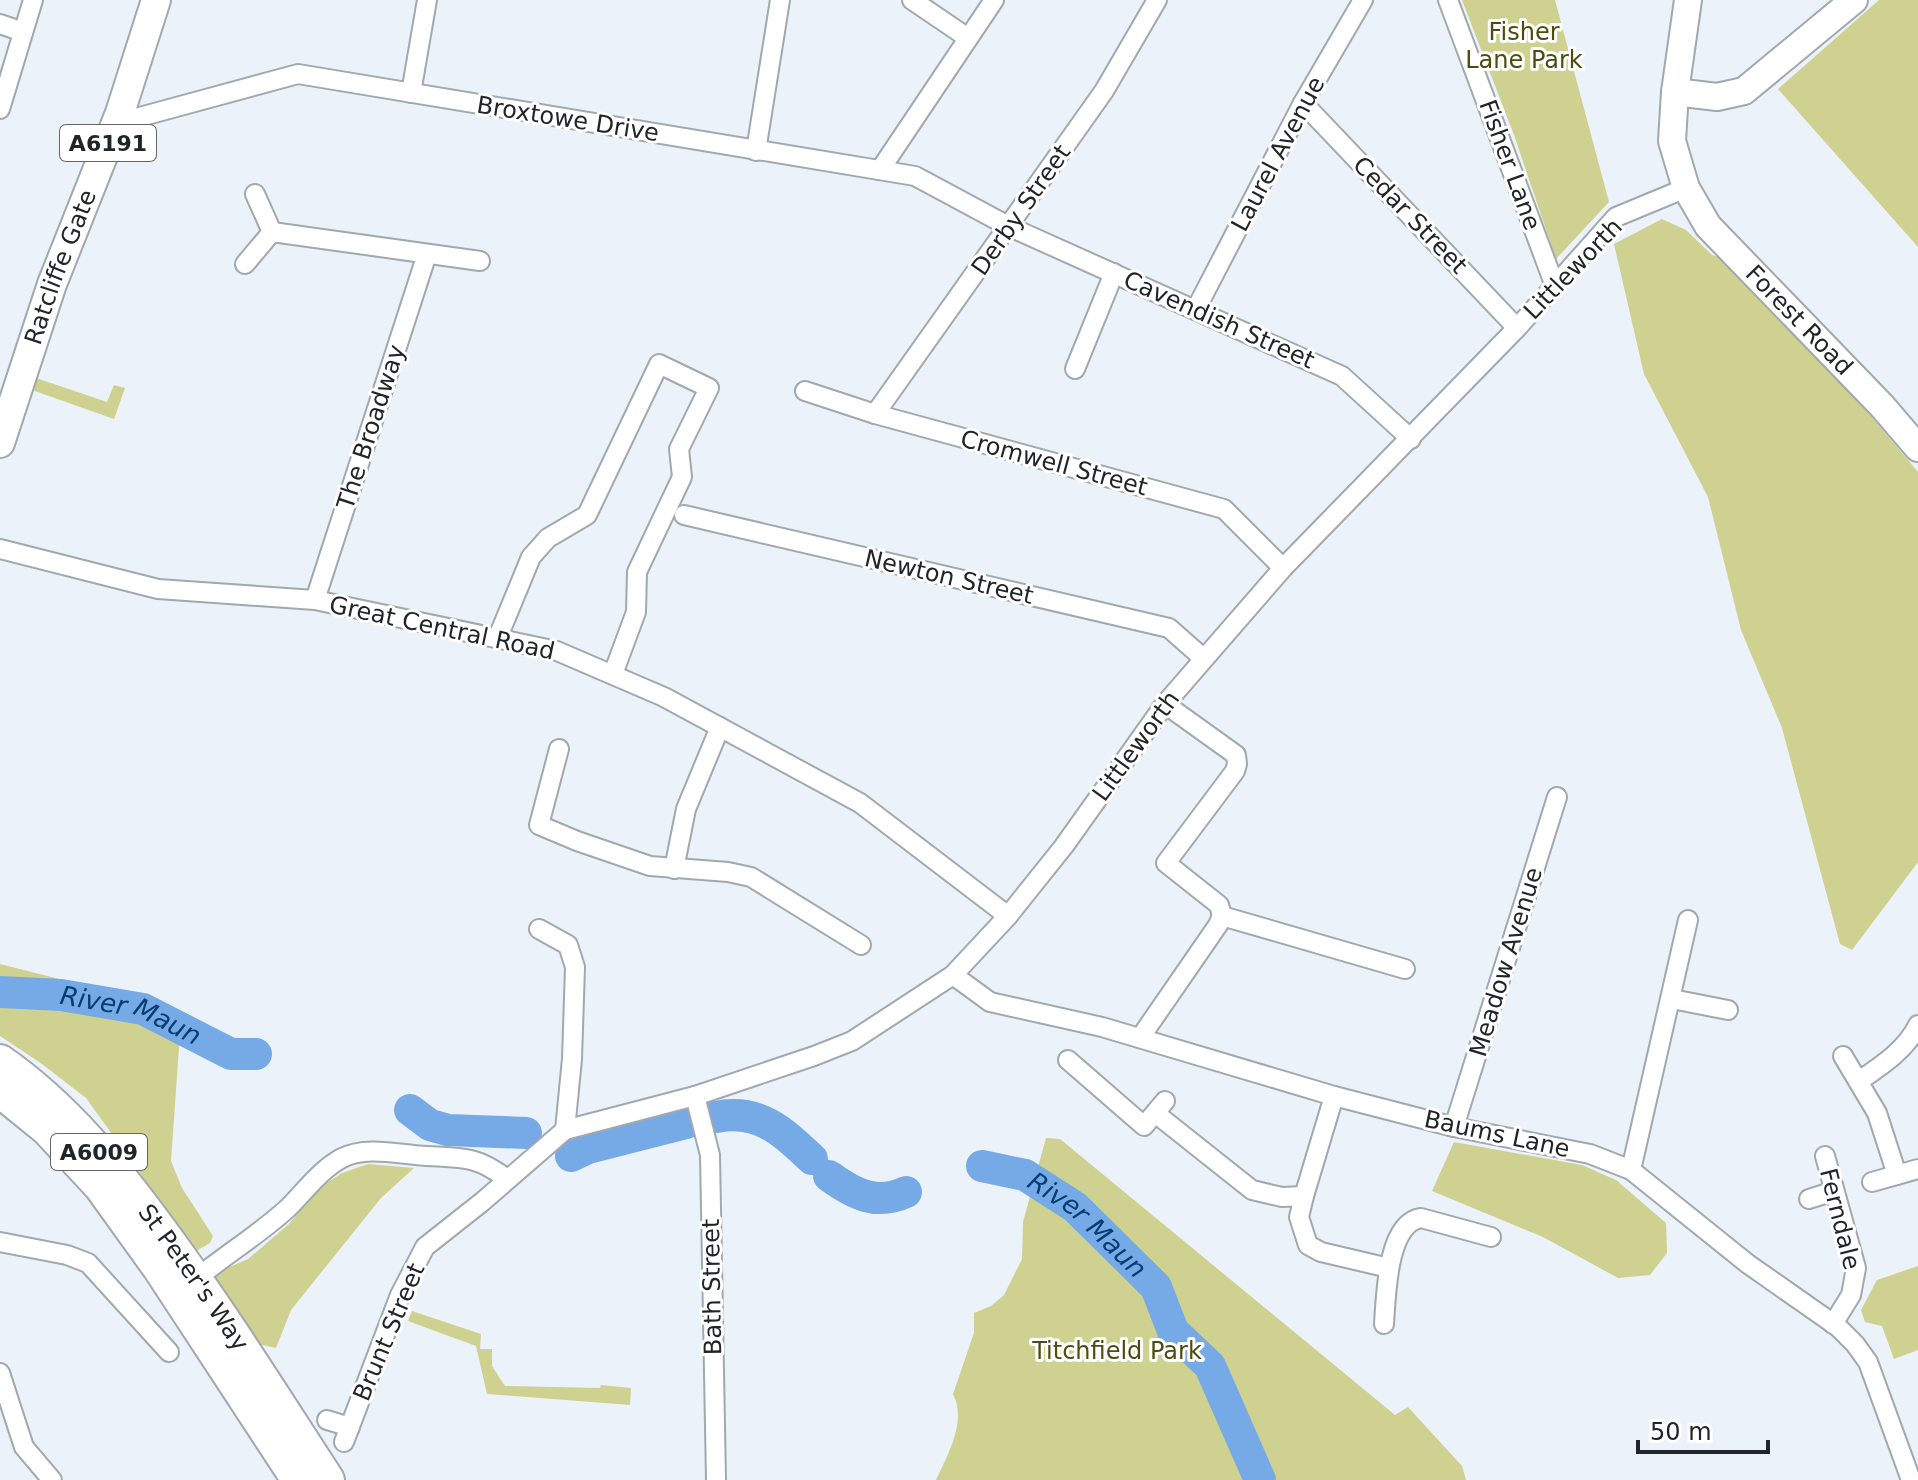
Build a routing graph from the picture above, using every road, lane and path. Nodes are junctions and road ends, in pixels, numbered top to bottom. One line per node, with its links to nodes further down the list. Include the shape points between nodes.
1 (33, 0): 13 (street)
2 (156, 0): 19 (main road, Ratcliffe Gate / A6191)
3 (427, 0): 16 (street)
4 (780, 0): 20 (street)
5 (912, 0): 14 (street)
6 (994, 0): 14 (street)
7 (1157, 0): 24 (street, Derby Street, via 1104,91)
8 (1363, 0): 17 (street, Laurel Avenue)
9 (1448, 0): 30 (street, Fisher Lane)
10 (1688, 0): 15 (main road, Forest Road)
11 (1854, 0): 15 (main road, via 1744,91 1717,97)
12 (0, 24): 13 (street)
13 (23, 32): 18 (street)
14 (968, 38): 21 (street)
15 (1675, 92): 22 (main road, Forest Road, via 1672,141)
16 (411, 93): 19 (street, Broxtowe Drive, via 298,74 136,118); 20 (street, Broxtowe Drive)
17 (1303, 103): 31 (street, Laurel Avenue); 32 (street, Cedar Street)
18 (0, 109)
19 (120, 113): 37 (main road, Ratcliffe Gate / A6191, via 52,284)
20 (756, 151): 21 (street, Broxtowe Drive)
21 (880, 170): 24 (street, Broxtowe Drive, via 915,176)
22 (1686, 188): 30 (street, Littleworth, via 1616,217); 38 (main road, Forest Road, via 1708,226)
23 (255, 194): 25 (street)
24 (1010, 227): 29 (street, Cavendish Street); 35 (street, Derby Street)
25 (272, 232): 26 (street); 28 (street)
26 (427, 254): 27 (street); 42 (street, The Broadway)
27 (480, 261)
28 (245, 264)
29 (1114, 273): 31 (street, Cavendish Street); 33 (street)
30 (1555, 286): 32 (street, Littleworth)
31 (1196, 309): 36 (street, Cavendish Street, via 1342,376)
32 (1517, 328): 36 (street, Littleworth)
33 (1075, 369)
34 (805, 391): 35 (street, Cromwell Street)
35 (875, 414): 41 (street, Cromwell Street, via 1224,509)
36 (1411, 439): 41 (street, Littleworth)
37 (0, 443)
38 (1918, 448)
39 (684, 515): 44 (street, Newton Street, via 1169,628)
40 (0, 549): 42 (street, Great Central Road, via 158,589)
41 (1283, 568): 44 (street, Littleworth)
42 (315, 600): 43 (street, Great Central Road)
43 (498, 637): 45 (street, Great Central Road, via 557,651); 45 (street, via 531,557 548,538 587,515 659,364 709,388 679,449 682,477 637,572 636,612)
44 (1203, 658): 46 (street, Littleworth)
45 (613, 674): 47 (street, Great Central Road)
46 (1165, 704): 51 (street, Littleworth); 52 (street, via 1236,755 1235,771 1166,863 1219,905)
47 (720, 727): 50 (street, via 686,809); 51 (street, Great Central Road, via 860,803)
48 (559, 749): 50 (street, via 539,825 611,854)
49 (1557, 797): 69 (street, Meadow Avenue)
50 (674, 869): 55 (street, via 751,877)
51 (1008, 916): 57 (street, Littleworth)
52 (1222, 916): 56 (street); 61 (street)
53 (1688, 920): 58 (street)
54 (539, 929): 70 (street, via 568,945 575,967)
55 (861, 945)
56 (1405, 969)
57 (953, 975): 61 (street, Baums Lane, via 990,1002); 67 (street, Littleworth, via 852,1041)
58 (1672, 999): 59 (street); 73 (street)
59 (1728, 1010)
60 (1918, 1025): 65 (street, via 1886,1063)
61 (1140, 1038): 68 (street, Baums Lane)
62 (1843, 1056): 65 (street)
63 (1068, 1060): 78 (street, via 1144,1126 1160,1107 1252,1190)
64 (0, 1061): 91 (highway, St Peter's Way / A6009, via 73,1122 130,1188)
65 (1859, 1081): 74 (street, via 1877,1113)
66 (0, 1091): 90 (highway, St Peter's Way / A6009, via 47,1129 100,1186)
67 (695, 1096): 70 (street, Littleworth); 92 (street, Bath Street, via 710,1155)
68 (1334, 1096): 69 (street, Baums Lane); 78 (street)
69 (1454, 1127): 73 (street, Baums Lane, via 1590,1154)
70 (565, 1130): 75 (street, Littleworth)
71 (1825, 1156): 77 (street, Ferndale)
72 (1918, 1169): 74 (street)
73 (1631, 1170): 85 (street, Baums Lane)
74 (1897, 1175): 76 (street)
75 (507, 1179): 82 (street, via 486,1162 467,1158 381,1152 343,1158); 88 (street, Brunt Street, via 425,1247 400,1295 347,1435)
76 (1872, 1182)
77 (1834, 1191): 79 (street); 85 (street, Ferndale, via 1856,1268 1851,1295)
78 (1304, 1196): 83 (street, via 1299,1217 1308,1245)
79 (1809, 1199)
80 (1491, 1237): 83 (street, via 1411,1219)
81 (0, 1242): 86 (street, via 88,1263)
82 (210, 1268)
83 (1389, 1268): 84 (street)
84 (1384, 1324)
85 (1833, 1324): 93 (street, Baums Lane, via 1868,1362)
86 (169, 1352)
87 (0, 1373): 89 (street, via 24,1447)
88 (327, 1420)
89 (52, 1480)
90 (298, 1480)
91 (328, 1480)
92 (716, 1480)
93 (1911, 1480)

